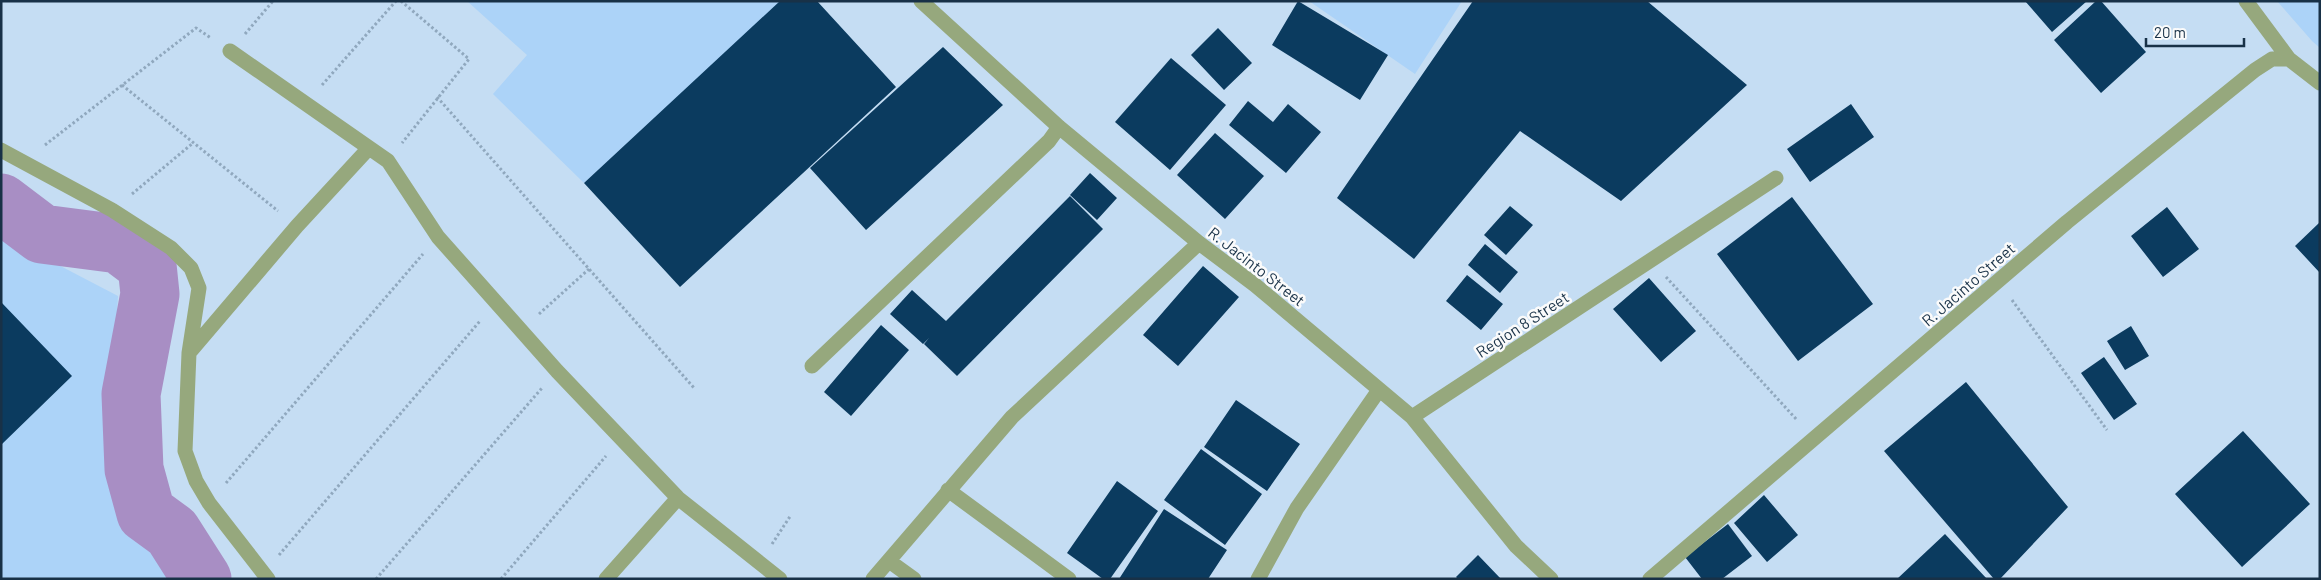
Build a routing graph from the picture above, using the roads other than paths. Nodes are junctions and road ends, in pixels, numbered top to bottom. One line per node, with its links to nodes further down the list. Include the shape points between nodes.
1 (921, 1): 6 (street, R. Jacinto Street)
2 (2246, 1): 4 (street)
3 (230, 51): 7 (street)
4 (2289, 60): 5 (street); 26 (street, R. Jacinto Street, via 2272,59 2255,70 2067,222)
5 (2320, 83)
6 (1059, 127): 10 (street, R. Jacinto Street); 12 (street, via 1049,141)
7 (370, 148): 11 (street, via 297,226); 16 (street, via 388,161 438,237 557,371)
8 (1, 150): 11 (street, via 112,210 171,248 192,268 199,288)
9 (1776, 178): 14 (street, Region 8 Street)
10 (1199, 242): 13 (street, R. Jacinto Street, via 1256,285); 15 (street, via 1012,418)
11 (189, 353): 18 (street, via 186,451 196,481 208,503)
12 (812, 366)
13 (1379, 390): 14 (street, R. Jacinto Street); 24 (street, via 1297,508)
14 (1412, 418): 25 (street, R. Jacinto Street, via 1516,546)
15 (948, 490): 17 (street); 23 (street)
16 (678, 498): 19 (street); 20 (street)
17 (889, 561): 21 (street); 22 (street)
18 (265, 576)
19 (606, 579)
20 (780, 579)
21 (873, 579)
22 (914, 579)
23 (1069, 579)
24 (1258, 579)
25 (1552, 579)
26 (1650, 579)

